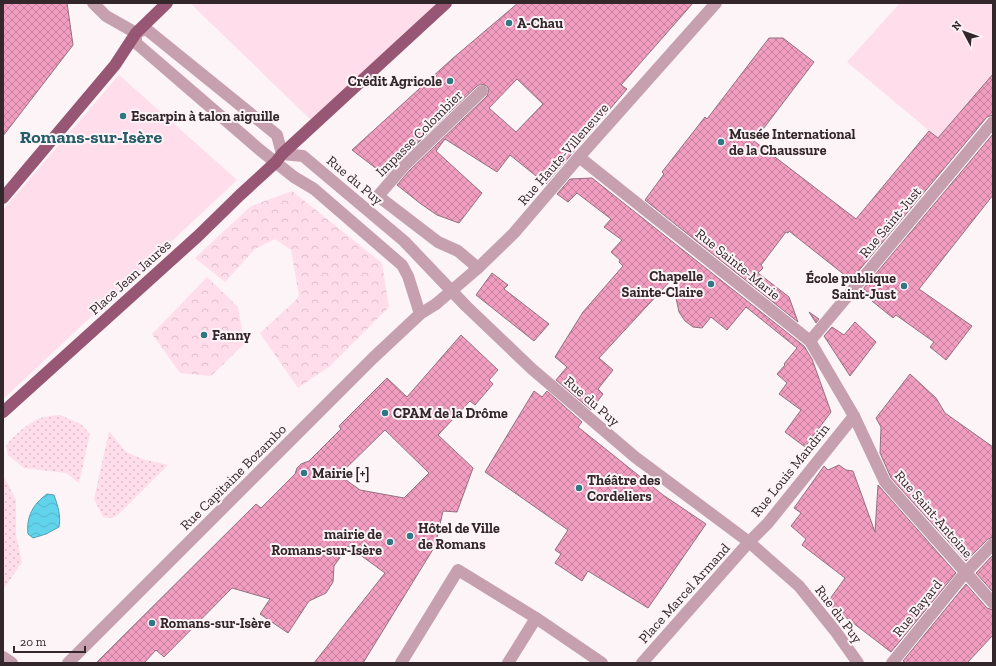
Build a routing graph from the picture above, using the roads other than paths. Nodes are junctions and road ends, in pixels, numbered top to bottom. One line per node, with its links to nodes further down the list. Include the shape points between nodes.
1 (93, 3): 5 (street, via 106,16)
2 (167, 3): 5 (main road)
3 (446, 3): 9 (main road, Place Jean Jaurès)
4 (716, 3): 8 (street, Rue Haute-Villeneuve)
5 (136, 33): 9 (street, via 136,43); 9 (street, via 146,28 277,135); 10 (main road, via 112,69)
6 (482, 91): 11 (street, Impasse Colombier, via 404,166 378,196 438,242 458,251)
7 (993, 122): 13 (street, Rue Saint-Just)
8 (579, 157): 11 (street, Rue Haute-Villeneuve, via 514,233); 13 (street, Rue Sainte-Marie)
9 (279, 158): 12 (street, via 294,177 314,188 402,265); 14 (main road, Place Jean Jaurès, via 153,277); 16 (street, Rue du Puy, via 303,156 404,241 466,306 538,374 635,457)
10 (3, 198)
11 (478, 268): 12 (street, Rue Haute-Villeneuve, bridge, via 436,304)
12 (420, 314): 23 (street, Rue Capitaine Bozambo)
13 (810, 341): 15 (street, Rue Sainte-Marie)
14 (3, 412)
15 (854, 416): 16 (street, Rue Louis Mandrin, via 768,523); 18 (street, Rue Saint-Antoine, via 885,482)
16 (749, 542): 27 (street, Place Marcel Armand); 28 (street, Rue du Puy, via 799,586)
17 (993, 544): 18 (street, Rue Bayard)
18 (965, 572): 19 (street, Rue Saint-Antoine); 29 (street, Rue Bayard)
19 (993, 603)
20 (536, 618): 24 (street, via 458,570); 25 (street); 26 (street)
21 (3, 657): 22 (street)
22 (12, 663)
23 (68, 663)
24 (401, 663)
25 (508, 663)
26 (602, 663)
27 (642, 663)
28 (858, 663)
29 (892, 663)

